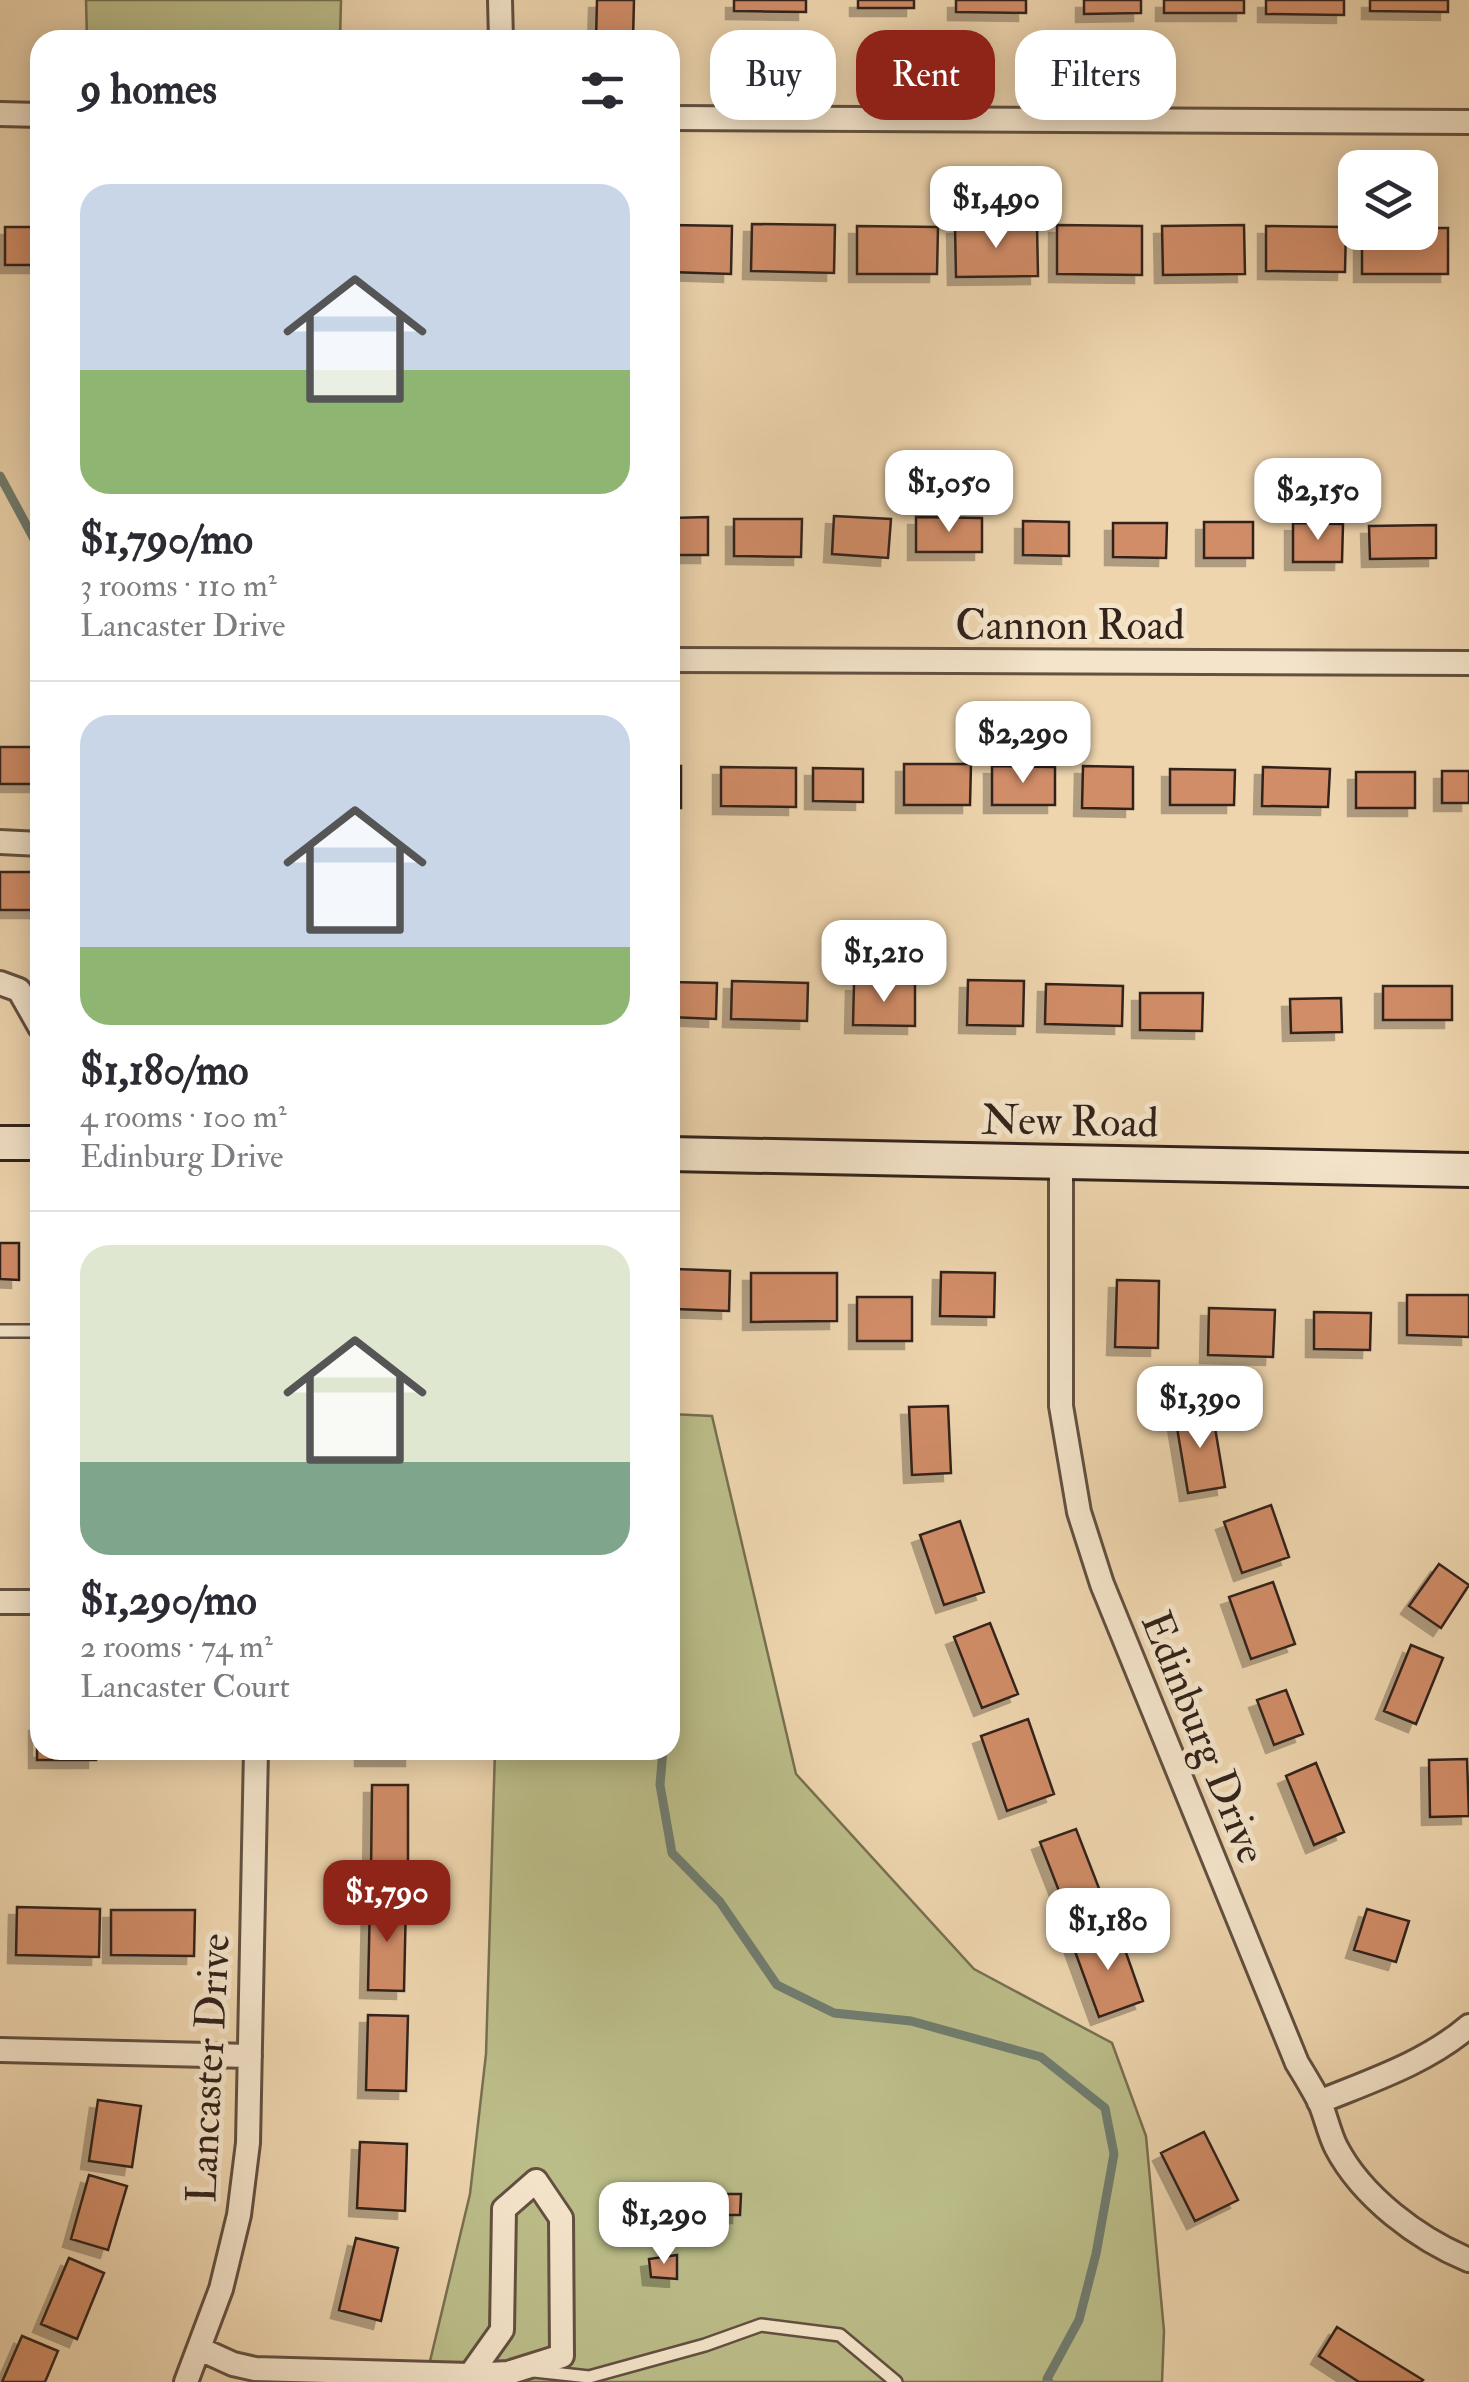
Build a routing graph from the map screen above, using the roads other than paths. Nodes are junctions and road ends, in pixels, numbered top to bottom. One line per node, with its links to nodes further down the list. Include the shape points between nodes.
1 (500, 0): 2 (street)
2 (500, 30)
3 (0, 114): 4 (street)
4 (30, 114)
5 (680, 118): 6 (street)
6 (1469, 122)
7 (680, 660): 8 (street, Cannon Road)
8 (1469, 663)
9 (0, 842): 10 (street)
10 (30, 844)
11 (0, 983): 12 (street, via 19,990)
12 (30, 1009)
13 (0, 1142): 14 (street)
14 (30, 1143)
15 (680, 1154): 16 (street, New Road)
16 (1061, 1163): 17 (street, New Road); 26 (street, Edinburg Drive, via 1060,1406 1079,1512 1102,1584 1297,2063)
17 (1469, 1170)
18 (0, 1331): 19 (lane)
19 (30, 1331)
20 (0, 1602): 21 (street)
21 (30, 1602)
22 (256, 1760): 25 (street, Lancaster Drive)
23 (1469, 2026): 26 (street, via 1399,2069)
24 (0, 2050): 25 (street)
25 (250, 2056): 28 (street, Lancaster Drive, via 239,2215)
26 (1319, 2102): 27 (street, Edinburg Drive, via 1336,2148 1364,2185 1416,2232)
27 (1469, 2260)
28 (200, 2350): 30 (street, via 254,2370); 31 (street, Lancaster Drive)
29 (520, 2370): 30 (street); 30 (street, via 562,2356 561,2218 536,2180 504,2210 502,2330); 32 (lane, via 590,2378 761,2325 840,2334)
30 (470, 2374)
31 (186, 2382)
32 (896, 2382)

